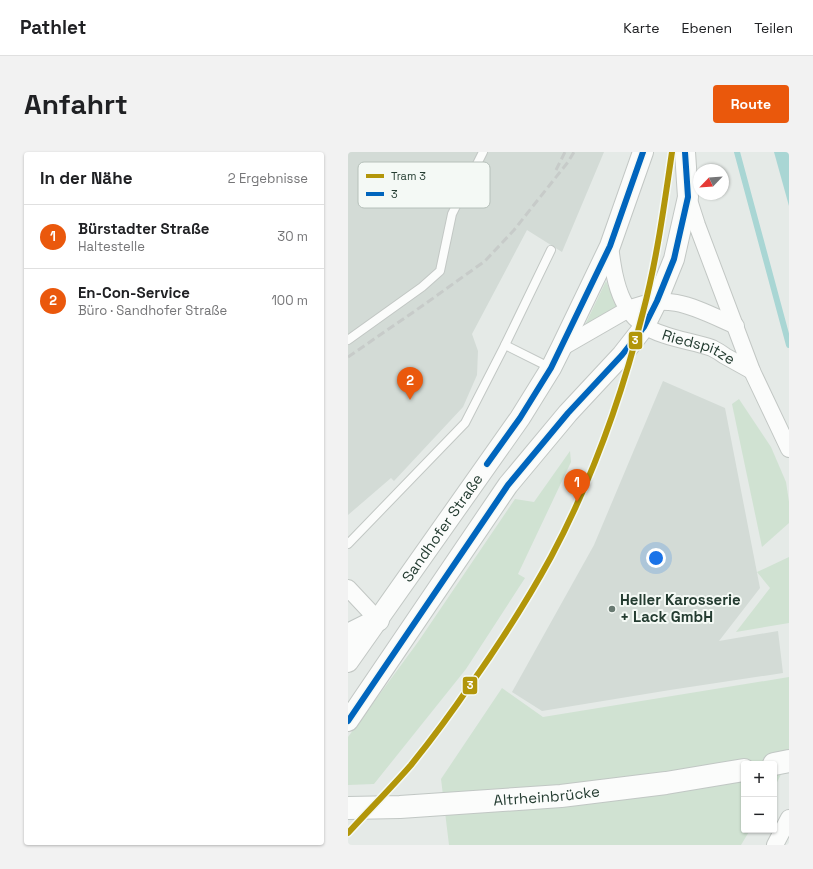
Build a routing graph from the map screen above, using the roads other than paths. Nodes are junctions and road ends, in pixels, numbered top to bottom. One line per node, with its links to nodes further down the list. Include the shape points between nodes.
1 (483, 152): 4 (lane)
2 (643, 152): 7 (street, Sandhofer Straße)
3 (685, 152): 5 (street, Sandhofer Straße)
4 (478, 162)
5 (688, 197): 9 (street, Sandhofer Straße, via 674,259); 11 (street, Riedspitze)
6 (455, 208): 13 (lane, via 440,271)
7 (610, 246): 10 (street, Riedspitze, via 614,274); 15 (street, Sandhofer Straße)
8 (550, 250): 14 (lane)
9 (656, 301): 10 (street, via 636,305); 11 (street, via 691,306); 12 (street, Sandhofer Straße)
10 (627, 310): 12 (street, Riedspitze); 15 (street)
11 (736, 326): 17 (street, Riedspitze)
12 (644, 327): 17 (street, Riedspitze, via 663,335 712,348); 23 (street, Sandhofer Straße, via 508,485)
13 (348, 340)
14 (505, 345): 16 (lane); 19 (lane, via 466,423)
15 (561, 348): 16 (street, Sandhofer Straße)
16 (551, 368): 21 (street, Sandhofer Straße, via 520,418)
17 (752, 371): 18 (street, Riedspitze)
18 (789, 449)
19 (348, 544)
20 (348, 588): 21 (street)
21 (378, 620): 22 (main road); 23 (street); 24 (street, Sandhofer Straße)
22 (348, 635)
23 (404, 639): 25 (street, Sandhofer Straße)
24 (348, 662)
25 (348, 721)
26 (789, 761): 27 (main road)
27 (777, 763)
28 (741, 770): 29 (main road, Altrheinbrücke, via 561,796)
29 (348, 808)
30 (789, 818): 31 (street)
31 (775, 845)

